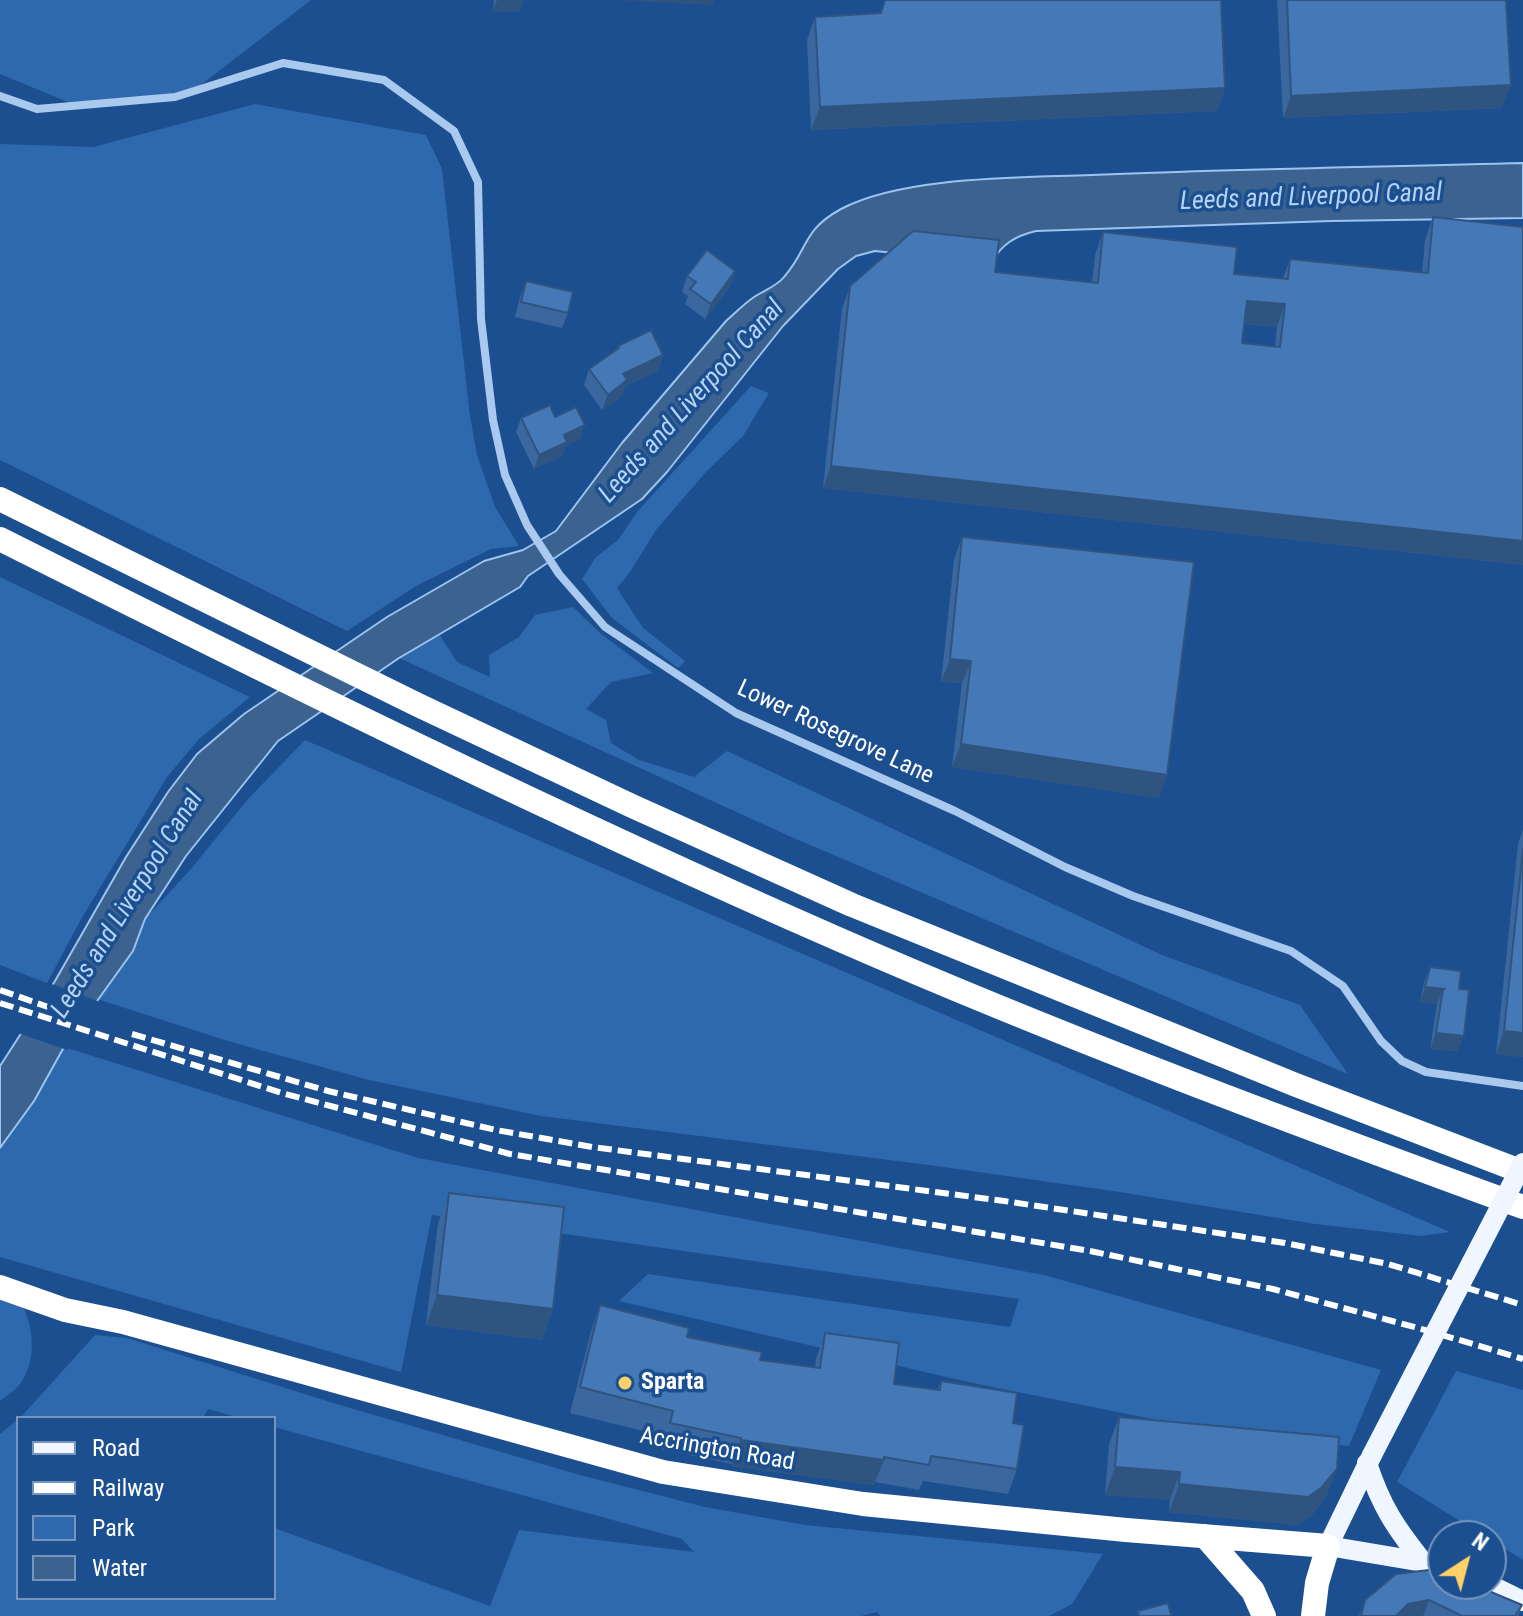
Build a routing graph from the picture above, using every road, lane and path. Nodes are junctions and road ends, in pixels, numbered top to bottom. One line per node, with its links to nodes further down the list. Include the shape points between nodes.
1 (0, 96): 4 (street, Lower Rosegrove Lane, via 37,109 175,97 283,63 384,80 454,131 478,182 481,319 505,475 527,525 559,574 605,627 736,713 955,811 1065,867 1291,951 1343,986 1381,1041 1402,1061 1426,1072)
2 (0, 499): 6 (highway, via 418,705 852,905)
3 (0, 539): 7 (highway, via 395,736 840,940 1281,1119)
4 (1523, 1086)
5 (1523, 1163): 9 (main road, bridge)
6 (1523, 1172)
7 (1523, 1207)
8 (0, 1287): 10 (highway, Accrington Road, via 65,1310 663,1472 863,1504)
9 (1370, 1459): 11 (main road); 12 (main road, via 1378,1496)
10 (1205, 1536): 11 (highway, Accrington Road); 14 (highway, via 1253,1591)
11 (1328, 1546): 12 (main road, Accrington Road); 15 (highway)
12 (1423, 1562): 13 (main road, Accrington Road)
13 (1427, 1563)
14 (1264, 1616)
15 (1313, 1616)

